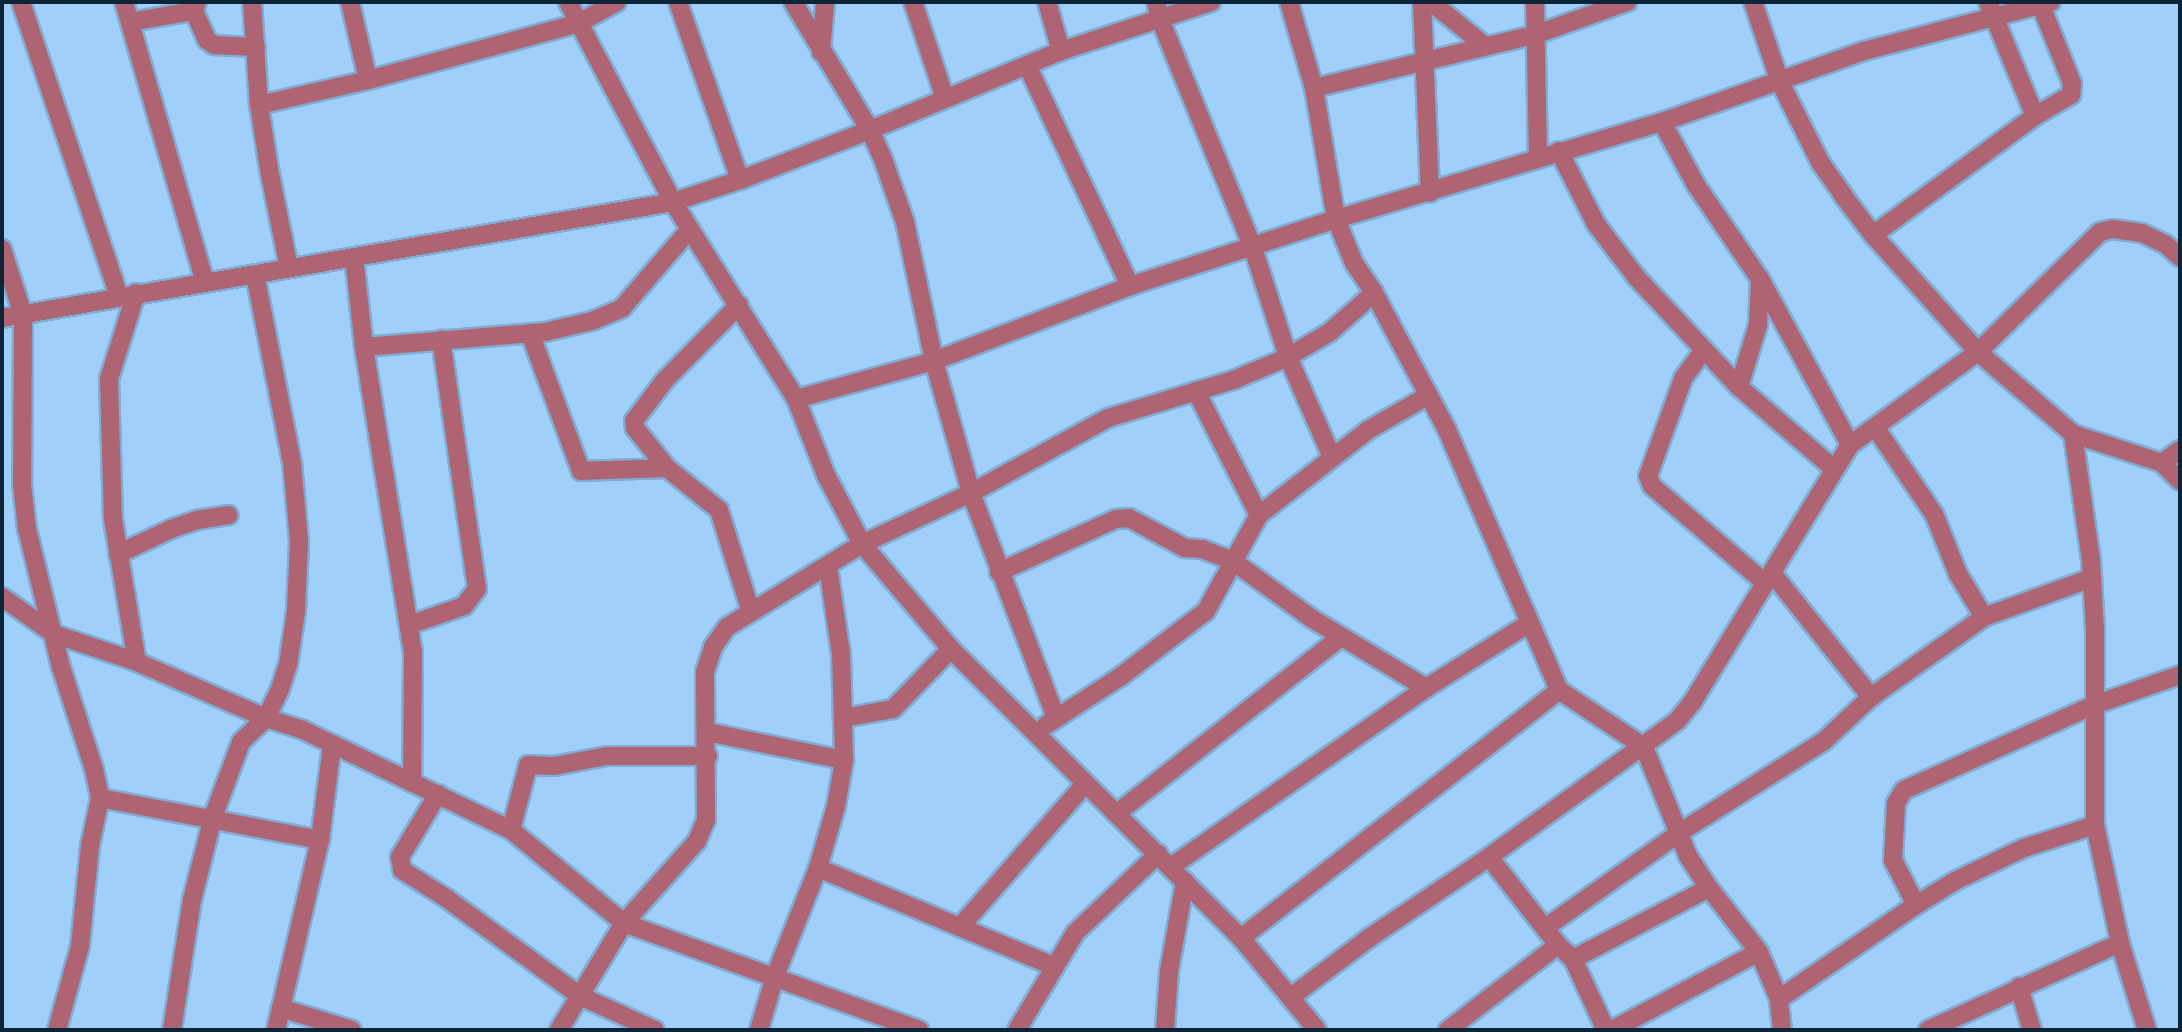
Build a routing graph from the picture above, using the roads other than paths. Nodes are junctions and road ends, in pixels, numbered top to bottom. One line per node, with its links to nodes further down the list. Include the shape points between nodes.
1 (21, 2): 58 (street)
2 (124, 2): 23 (street)
3 (252, 2): 27 (street)
4 (350, 2): 32 (street)
5 (568, 2): 24 (street)
6 (617, 2): 24 (street)
7 (678, 2): 42 (street)
8 (793, 2): 29 (street)
9 (825, 2): 29 (street)
10 (913, 2): 35 (street)
11 (1047, 2): 28 (street)
12 (1211, 2): 21 (street)
13 (1289, 2): 34 (street)
14 (1422, 2): 30 (street)
15 (1431, 2): 26 (street)
16 (1535, 2): 25 (street)
17 (1627, 2): 25 (street)
18 (1753, 2): 33 (street)
19 (2046, 4): 22 (street); 37 (street, via 2073,88 2071,95)
20 (195, 6): 23 (street); 27 (street, via 204,36 214,45)
21 (1158, 10): 28 (street); 48 (street)
22 (1991, 10): 33 (street); 37 (street)
23 (130, 22): 55 (street)
24 (579, 23): 32 (street); 44 (street)
25 (1536, 34): 26 (street); 41 (street)
26 (1484, 45): 30 (street)
27 (256, 47): 36 (street)
28 (1061, 51): 31 (street)
29 (821, 52): 39 (street)
30 (1425, 61): 34 (street); 43 (street)
31 (1027, 65): 35 (street); 56 (street)
32 (368, 80): 36 (street)
33 (1780, 82): 38 (street); 47 (street, via 1820,162)
34 (1314, 88): 45 (street)
35 (945, 98): 39 (street)
36 (259, 105): 52 (street)
37 (2035, 116): 47 (street)
38 (1662, 122): 40 (street); 54 (street, via 1696,185)
39 (870, 130): 42 (street); 68 (street, via 905,222)
40 (1559, 151): 41 (street); 65 (street, via 1596,224)
41 (1538, 158): 43 (street)
42 (740, 180): 44 (street)
43 (1430, 192): 45 (street)
44 (673, 202): 46 (street); 50 (street)
45 (1336, 219): 48 (street); 57 (street, via 1353,263)
46 (691, 229): 59 (street); 62 (street, via 622,307 592,321)
47 (1873, 235): 66 (street)
48 (1253, 248): 56 (street); 67 (street)
49 (2, 249): 60 (street)
50 (354, 257): 52 (street); 64 (street)
51 (2180, 257): 66 (street, via 2142,233 2100,232)
52 (289, 268): 53 (street)
53 (255, 275): 55 (street); 106 (street, via 292,463 299,541 288,665)
54 (1760, 279): 69 (street, via 1758,325); 75 (street)
55 (205, 283): 58 (street)
56 (1130, 286): 68 (street)
57 (1374, 293): 67 (street, via 1331,332); 71 (street)
58 (127, 294): 60 (street); 86 (street, via 109,379)
59 (739, 305): 72 (street); 79 (street, via 635,416 635,428)
60 (23, 315): 61 (street); 97 (street, via 22,484 35,570)
61 (2, 318)
62 (530, 333): 63 (street); 79 (street, via 581,471)
63 (440, 340): 64 (street); 96 (street, via 477,589 464,606)
64 (363, 347): 96 (street)
65 (1703, 351): 69 (street); 90 (street, via 1683,379 1648,476 1652,486)
66 (1978, 352): 73 (street); 74 (street)
67 (1288, 357): 70 (street); 77 (street)
68 (934, 361): 72 (street); 82 (street)
69 (1739, 387): 80 (street)
70 (1196, 391): 82 (street, via 1108,418); 83 (street)
71 (1429, 395): 77 (street); 95 (street)
72 (796, 399): 85 (street, via 826,475)
73 (1875, 427): 75 (street); 94 (street, via 1934,514 1958,574)
74 (2073, 434): 78 (street); 91 (street)
75 (1850, 445): 80 (street)
76 (2180, 450): 78 (street)
77 (1332, 457): 83 (street)
78 (2162, 463): 81 (street)
79 (667, 468): 93 (street, via 719,510)
80 (1834, 469): 90 (street)
81 (2180, 481)
82 (971, 493): 85 (street); 89 (street)
83 (1259, 514): 87 (street)
84 (229, 515): 86 (street, via 171,529)
85 (862, 544): 88 (street); 99 (street)
86 (118, 554): 100 (street)
87 (1233, 561): 89 (street, via 1185,548 1141,522 1116,519); 98 (street); 108 (street, via 1197,620)
88 (828, 568): 93 (street); 107 (street, via 841,654)
89 (999, 572): 108 (street)
90 (1768, 578): 104 (street); 112 (street, via 1693,701 1677,721)
91 (2092, 578): 94 (street); 105 (street)
92 (2, 597): 97 (street)
93 (750, 609): 109 (street, via 727,627 713,647 705,672)
94 (1983, 617): 104 (street)
95 (1528, 624): 102 (street); 103 (street)
96 (409, 625): 115 (street)
97 (54, 634): 100 (street); 118 (street)
98 (1341, 636): 102 (street); 119 (street)
99 (951, 649): 107 (street, via 893,709); 110 (street)
100 (137, 662): 106 (street)
101 (2180, 675): 105 (street)
102 (1426, 688): 127 (street)
103 (1559, 690): 112 (street); 135 (street)
104 (1871, 697): 123 (street, via 1824,741)
105 (2094, 705): 121 (street); 131 (street, via 1904,790 1899,796 1893,860)
106 (266, 718): 111 (street); 120 (street, via 241,742)
107 (844, 718): 114 (street)
108 (1056, 718): 110 (street)
109 (707, 732): 113 (street); 114 (street)
110 (1035, 733): 116 (street)
111 (332, 745): 115 (street); 124 (street)
112 (1644, 747): 123 (street); 126 (street)
113 (708, 756): 122 (street, via 607,756 554,766 528,765); 132 (street, via 706,820 696,841)
114 (844, 760): 128 (street)
115 (412, 783): 117 (street)
116 (1086, 784): 119 (street); 133 (street)
117 (438, 794): 122 (street); 143 (street, via 400,857 402,870)
118 (100, 798): 120 (street); 147 (street, via 80,946)
119 (1115, 814): 125 (street)
120 (213, 817): 124 (street); 148 (street, via 192,900)
121 (2095, 824): 131 (street, via 2024,848); 136 (street)
122 (510, 830): 132 (street)
123 (1679, 833): 130 (street); 134 (street)
124 (320, 840): 146 (street)
125 (1158, 854): 127 (street); 140 (street, via 1074,933)
126 (1489, 857): 134 (street); 144 (street, via 1368,938)
127 (1172, 866): 129 (street)
128 (818, 868): 133 (street); 141 (street)
129 (1185, 881): 135 (street); 156 (street, via 1169,971)
130 (1709, 888): 138 (street); 139 (street)
131 (1916, 905): 145 (street)
132 (624, 923): 141 (street); 143 (street)
133 (960, 927): 140 (street)
134 (1545, 928): 137 (street)
135 (1241, 938): 144 (street)
136 (2120, 943): 142 (street); 164 (street)
137 (1558, 945): 139 (street); 158 (street)
138 (1759, 952): 145 (street); 160 (street)
139 (1573, 959): 159 (street)
140 (1054, 966): 155 (street)
141 (775, 976): 153 (street); 154 (street)
142 (2019, 987): 162 (street); 163 (street)
143 (580, 996): 151 (street); 152 (street)
144 (1292, 998): 157 (street)
145 (1779, 999): 161 (street)
146 (281, 1009): 149 (street); 150 (street)
147 (57, 1030)
148 (173, 1030)
149 (276, 1030)
150 (352, 1030)
151 (559, 1030)
152 (654, 1030)
153 (760, 1030)
154 (919, 1030)
155 (1017, 1030)
156 (1165, 1030)
157 (1317, 1030)
158 (1448, 1030)
159 (1606, 1030)
160 (1612, 1030)
161 (1782, 1030)
162 (1928, 1030)
163 (2032, 1030)
164 (2147, 1030)

